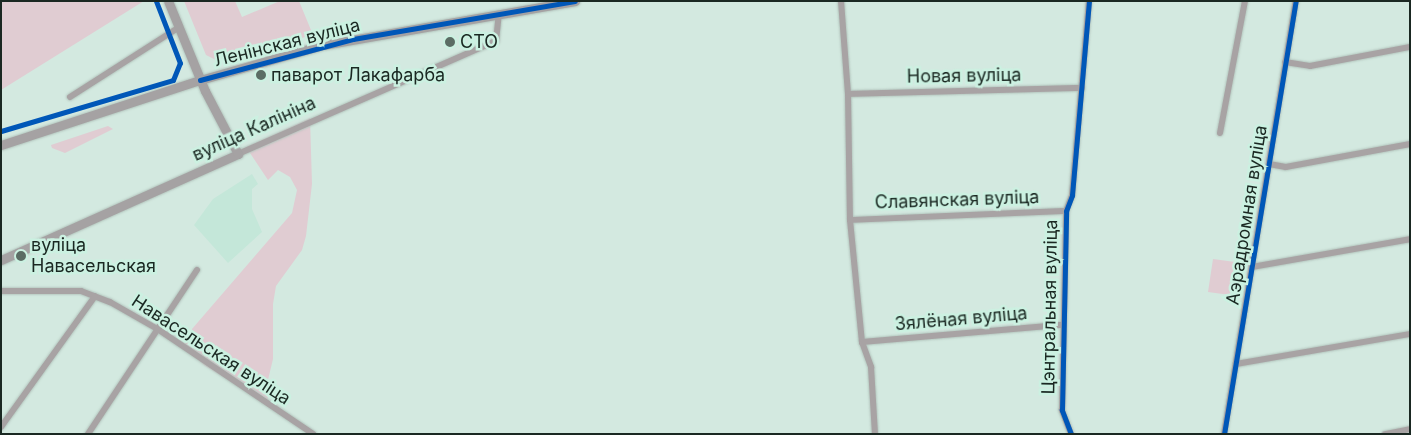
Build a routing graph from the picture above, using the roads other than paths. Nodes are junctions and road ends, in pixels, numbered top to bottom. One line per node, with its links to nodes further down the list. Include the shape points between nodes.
1 (168, 1): 8 (main road)
2 (575, 1): 7 (main road, Ленінская вуліца)
3 (841, 1): 13 (street)
4 (1090, 1): 12 (street, Цэнтральная вуліца)
5 (1245, 1): 15 (street)
6 (1296, 1): 10 (street, Аэрадромная вуліца)
7 (499, 14): 11 (main road, Ленінская вуліца, via 346,40); 18 (street, вуліца Калініна, via 496,41)
8 (178, 28): 11 (main road); 14 (street)
9 (1410, 47): 10 (street, via 1310,66)
10 (1285, 62): 19 (street, Аэрадромная вуліца)
11 (200, 80): 17 (main road, Ленінская вуліца); 18 (main road)
12 (1082, 88): 13 (street, Новая вуліца); 20 (street, Цэнтральная вуліца, via 1072,195)
13 (848, 94): 21 (street)
14 (70, 97)
15 (1220, 134)
16 (1410, 144): 19 (street, via 1286,168)
17 (1, 145)
18 (238, 154): 23 (main road, вуліца Калініна)
19 (1269, 164): 24 (street, Аэрадромная вуліца)
20 (1066, 211): 21 (street, Славянская вуліца); 28 (street, Цэнтральная вуліца)
21 (850, 220): 31 (street)
22 (1410, 239): 24 (street)
23 (1, 260)
24 (1252, 267): 32 (street, Аэрадромная вуліца)
25 (196, 270): 29 (street)
26 (1, 292): 27 (street, Навасельская вуліца, via 59,289)
27 (95, 296): 29 (street, Навасельская вуліца); 33 (street)
28 (1062, 325): 31 (street, Зялёная вуліца); 38 (street, Цэнтральная вуліца, via 1062,410)
29 (159, 330): 35 (street); 36 (street, Навасельская вуліца)
30 (1410, 334): 32 (street)
31 (862, 342): 37 (street, via 871,367)
32 (1236, 364): 39 (street, Аэрадромная вуліца)
33 (1, 426)
34 (1410, 429): 40 (street)
35 (88, 434)
36 (313, 434)
37 (875, 434)
38 (1071, 434)
39 (1224, 434)
40 (1385, 434)

